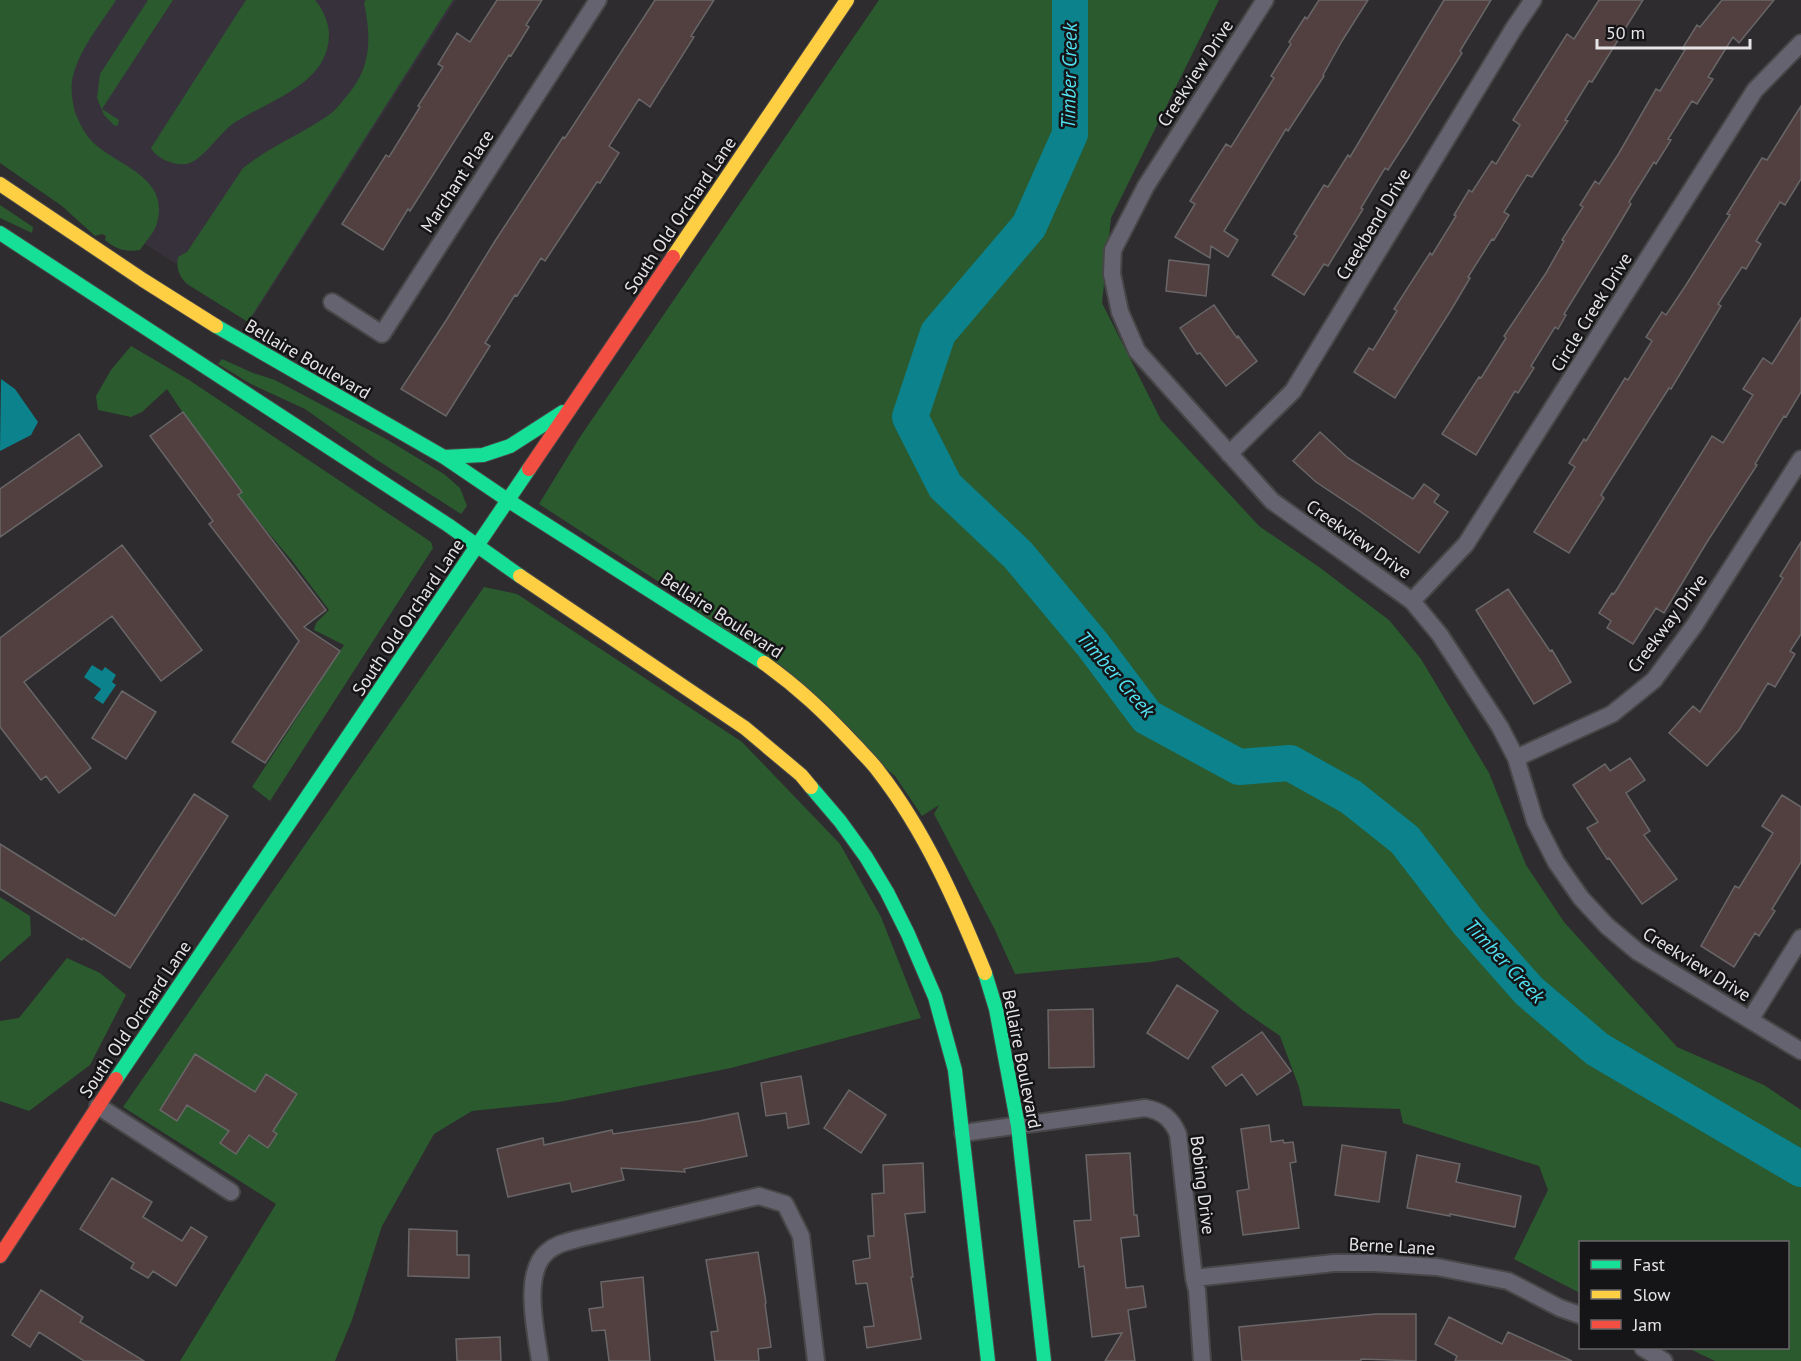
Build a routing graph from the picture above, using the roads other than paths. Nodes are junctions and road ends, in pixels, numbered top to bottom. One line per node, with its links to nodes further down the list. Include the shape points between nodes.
1 (598, 0): 8 (street, Marchant Place, via 382,334)
2 (847, 0): 9 (main road, South Old Orchard Lane)
3 (1265, 0): 10 (street, Creekview Drive, via 1146,186 1113,250 1112,274 1120,312 1137,351)
4 (1533, 0): 10 (street, Creekbend Drive, via 1293,391)
5 (1801, 43): 15 (street, Circle Creek Drive, via 1755,90 1466,544)
6 (0, 184): 11 (main road, Bellaire Boulevard, via 140,284)
7 (0, 233): 14 (main road, via 124,308)
8 (332, 302)
9 (572, 406): 11 (main road, via 510,446 483,455); 13 (main road, South Old Orchard Lane)
10 (1229, 454): 15 (street, Creekview Drive, via 1272,501)
11 (444, 457): 13 (main road, Bellaire Boulevard)
12 (1801, 459): 16 (street, Creekway Drive, via 1694,626 1654,680 1612,714)
13 (508, 501): 14 (main road, South Old Orchard Lane); 21 (main road, Bellaire Boulevard, via 792,683 820,707 879,771 956,902 988,982)
14 (477, 546): 20 (main road, South Old Orchard Lane); 22 (main road, via 746,728 801,776 840,821 887,892 935,997 955,1070)
15 (1412, 601): 16 (street, Creekview Drive, via 1440,635)
16 (1516, 758): 18 (street, Creekview Drive, via 1535,821 1581,898 1638,952)
17 (1801, 938): 18 (street)
18 (1750, 1020): 19 (street, Creekview Drive)
19 (1801, 1051)
20 (98, 1106): 23 (street); 24 (main road, South Old Orchard Lane)
21 (1018, 1126): 22 (street, Bobing Drive); 25 (street, Bobing Drive, via 1144,1108 1166,1115 1178,1134); 31 (main road, Bellaire Boulevard)
22 (963, 1133): 30 (main road)
23 (231, 1192)
24 (0, 1256)
25 (1194, 1278): 26 (street, Berne Lane, via 1334,1263 1437,1267 1508,1281); 32 (street, Bobing Drive)
26 (1579, 1314)
27 (1646, 1349): 33 (street)
28 (540, 1361): 29 (street, via 532,1293 536,1268 545,1253 560,1243 759,1196 785,1204 801,1236)
29 (816, 1361)
30 (988, 1361)
31 (1044, 1361)
32 (1202, 1361)
33 (1665, 1361)

